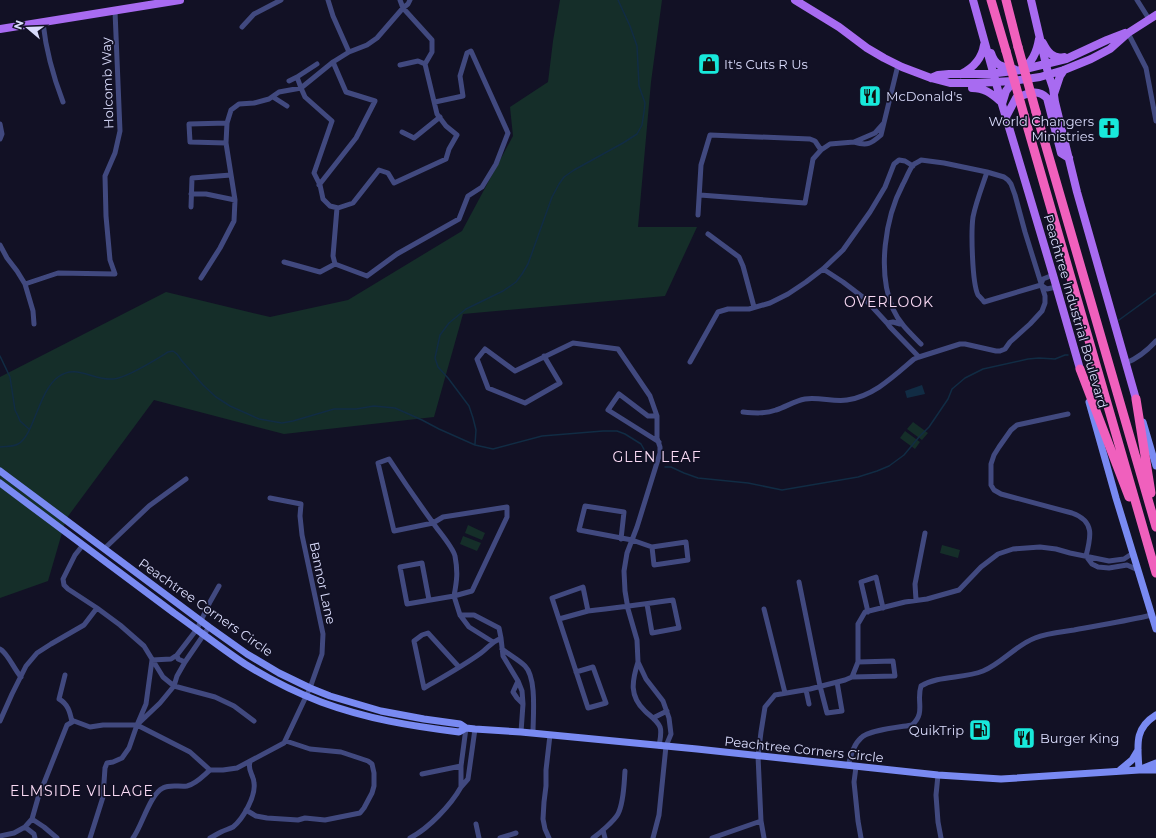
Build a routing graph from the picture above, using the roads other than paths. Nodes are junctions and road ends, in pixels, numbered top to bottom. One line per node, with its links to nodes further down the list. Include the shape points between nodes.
1 (180, 0): 13 (main road)
2 (280, 0): 18 (street, via 254,14)
3 (328, 0): 24 (street)
4 (400, 0): 14 (street)
5 (410, 0): 14 (street)
6 (795, 0): 30 (main road, via 872,51)
7 (973, 0): 23 (main road, Peachtree Industrial Boulevard)
8 (977, 0): 32 (main road, via 993,59 1001,66)
9 (991, 0): 106 (highway, Peachtree Industrial Boulevard, bridge)
10 (1006, 0): 98 (highway, Peachtree Industrial Boulevard, bridge)
11 (1031, 0): 21 (main road)
12 (1137, 0): 16 (street)
13 (158, 2): 15 (main road)
14 (403, 8): 24 (street, via 377,38); 27 (street, via 432,40 432,52)
15 (115, 11): 17 (main road); 73 (street, Holcomb Way, via 120,132 115,153 105,176 110,260 115,274 58,273)
16 (1152, 17): 20 (main road)
17 (43, 23): 19 (main road); 42 (street, via 45,42)
18 (242, 27)
19 (0, 29)
20 (1128, 33): 22 (main road); 31 (main road, via 1110,50); 49 (street, via 1146,68)
21 (1039, 35): 22 (main road, via 1052,56 1060,58); 28 (main road); 32 (main road, via 1036,50)
22 (1107, 40): 28 (main road, via 1073,56)
23 (984, 42): 34 (main road, via 979,60); 37 (main road, Peachtree Industrial Boulevard)
24 (349, 52): 25 (street)
25 (333, 62): 39 (street); 59 (street, via 346,92 375,101 356,138)
26 (316, 64): 35 (street)
27 (425, 64): 29 (street, via 418,60); 43 (street)
28 (1046, 64): 32 (main road); 33 (main road)
29 (400, 65)
30 (898, 65): 36 (main road); 54 (street, via 880,135 873,142 864,145 854,142 830,144)
31 (1064, 70): 33 (main road); 40 (main road)
32 (1022, 73): 33 (main road); 37 (main road); 37 (main road, via 1004,75); 40 (main road, via 1042,82); 44 (main road, via 1005,93)
33 (1051, 73): 40 (main road)
34 (959, 75): 36 (main road, via 938,75); 37 (main road)
35 (297, 77): 38 (street); 39 (street)
36 (932, 78): 37 (main road, via 950,83); 44 (main road, via 948,87 984,89)
37 (993, 80): 44 (main road, Peachtree Industrial Boulevard)
38 (289, 81)
39 (301, 88): 41 (street, via 279,92); 59 (street, via 305,97 332,121 314,173)
40 (1053, 94): 55 (main road)
41 (273, 97): 45 (street); 48 (street, via 254,103 239,104 230,110)
42 (63, 102)
43 (434, 102): 46 (street); 69 (street, via 463,96 460,76 467,53 471,51 508,133 496,164 482,187 468,196 459,219 397,254 367,276)
44 (1001, 103): 47 (main road, Peachtree Industrial Boulevard)
45 (287, 106)
46 (440, 117): 51 (street, via 414,138); 64 (street, via 457,135 446,159 394,183 388,173 379,170 353,203)
47 (1006, 117): 55 (main road, via 1016,98 1032,93 1044,94 1061,153); 71 (main road, Peachtree Industrial Boulevard)
48 (227, 122): 53 (street); 53 (street, via 189,124 190,142)
49 (1156, 122)
50 (0, 124): 52 (street)
51 (402, 132)
52 (0, 138)
53 (226, 143): 58 (street)
54 (821, 150): 61 (street, via 813,159 805,203); 61 (street, via 815,141 810,139 710,135 701,165)
55 (1069, 158): 85 (main road)
56 (913, 166): 57 (street, via 921,160); 70 (street, via 899,160 894,164 870,212 843,250); 79 (street, via 896,197 886,250 886,289)
57 (987, 172): 74 (street, via 1004,177 1011,184); 74 (street, via 973,218 973,261 978,294 984,302)
58 (231, 175): 60 (street, via 192,178); 62 (street)
59 (320, 185): 64 (street, via 323,199 330,206)
60 (191, 194): 62 (street, via 206,194); 63 (street)
61 (700, 195): 65 (street)
62 (235, 200): 72 (street, via 234,221)
63 (191, 207)
64 (337, 208): 69 (street, via 333,256)
65 (698, 215)
66 (708, 234): 76 (street, via 739,257)
67 (0, 245): 73 (street)
68 (284, 262): 69 (street, via 320,272)
69 (335, 264)
70 (823, 269): 76 (street, via 788,294); 77 (street, via 864,298)
71 (1053, 275): 74 (street, via 1043,279); 75 (main road, Peachtree Industrial Boulevard)
72 (201, 278)
73 (25, 284): 78 (street)
74 (1041, 285): 75 (street, via 1047,289); 83 (street, via 1045,296 1042,311 1000,351 960,344)
75 (1056, 286): 86 (main road, Peachtree Industrial Boulevard)
76 (754, 307): 84 (street, via 718,312)
77 (887, 323): 79 (street); 83 (street)
78 (34, 324)
79 (900, 324): 81 (street)
80 (1156, 341): 85 (street, via 1136,359)
81 (921, 344)
82 (544, 356): 82 (street, via 514,371 485,350 477,358 488,388 525,403 560,383); 90 (street, via 573,343 618,350 650,396)
83 (919, 357): 88 (street, via 882,386 866,395 846,401 805,399 762,413)
84 (690, 362)
85 (1126, 363): 87 (main road)
86 (1080, 369): 105 (street, Peachtree Industrial Boulevard); 106 (highway)
87 (1136, 399): 92 (street); 98 (highway)
88 (743, 412)
89 (1068, 414): 107 (street, via 1014,427 992,459 991,485 1001,494 1081,517 1090,529)
90 (657, 416): 91 (street); 91 (street, via 648,416 619,394 608,410)
91 (658, 442): 101 (street, via 660,453)
92 (1156, 466)
93 (0, 471): 104 (street, Peachtree Corners Circle)
94 (186, 479): 104 (street, via 149,506)
95 (0, 483): 102 (street, Peachtree Corners Circle)
96 (270, 498): 148 (street, Bannor Lane, via 301,504 302,535 323,634 322,654)
97 (433, 523): 97 (street, via 389,459 378,463 394,531); 112 (street, via 454,554 458,577); 112 (street, via 443,517 507,507 507,517 472,591)
98 (1156, 527)
99 (925, 533): 114 (street, via 915,584)
100 (621, 539): 100 (street, via 624,512 585,506 580,530); 101 (street)
101 (632, 540): 103 (street); 116 (street, via 624,571)
102 (83, 545): 117 (street, via 63,579 64,585); 127 (street, Peachtree Corners Circle)
103 (652, 547): 103 (street, via 654,565 688,560 686,542)
104 (104, 549): 125 (street, Peachtree Corners Circle)
105 (1133, 553): 107 (street, via 1115,561); 108 (street, Peachtree Industrial Boulevard)
106 (1150, 553): 109 (highway, Peachtree Industrial Boulevard)
107 (1086, 556): 108 (street, via 1098,567 1127,565); 114 (street, via 1056,549 1013,549 998,554 958,590 928,600)
108 (1138, 570): 123 (street, Peachtree Industrial Boulevard)
109 (1156, 574)
110 (799, 582): 147 (street)
111 (219, 586): 125 (street)
112 (454, 596): 113 (street); 122 (street)
113 (429, 600): 113 (street, via 406,604 400,567 422,563)
114 (916, 600): 118 (street)
115 (647, 604): 115 (street, via 673,600 679,628 652,633); 116 (street)
116 (628, 607): 120 (street); 137 (street)
117 (96, 608): 135 (street, via 144,646); 143 (street, via 84,625 37,653)
118 (883, 608): 121 (street); 121 (street, via 876,577 861,582)
119 (764, 609): 150 (street)
120 (588, 611): 124 (street); 124 (street, via 583,587 552,598)
121 (868, 612): 138 (street, via 865,612 858,624)
122 (460, 615): 130 (street, via 474,615 499,628); 131 (street, via 469,627)
123 (1152, 615): 128 (street, Peachtree Industrial Boulevard); 173 (street, via 1034,638 983,671 928,681 921,686 919,692 920,714 917,721 862,736 852,751)
124 (559, 619): 140 (street)
125 (200, 621): 126 (street, Peachtree Corners Circle); 127 (street)
126 (209, 628): 129 (street); 148 (street, Peachtree Corners Circle, via 247,654)
127 (197, 629): 129 (street, Peachtree Corners Circle); 134 (street)
128 (1156, 629)
129 (204, 634): 136 (street); 151 (street, Peachtree Corners Circle, via 260,673)
130 (501, 638): 131 (street); 133 (street)
131 (493, 642): 139 (street)
132 (0, 649): 143 (street)
133 (502, 649): 144 (street, via 503,656); 164 (street, via 525,666 531,677 534,699)
134 (177, 655): 135 (street, via 171,659); 136 (street, via 178,659)
135 (152, 660): 146 (street, via 163,677); 160 (street, via 146,704)
136 (185, 662): 146 (street)
137 (638, 662): 154 (street); 156 (street, via 633,688 637,701)
138 (858, 662): 142 (street); 142 (street, via 893,661 895,676)
139 (459, 667): 139 (street, via 424,688 414,641 428,633)
140 (576, 672): 140 (street, via 592,667 606,703 588,708)
141 (64, 675): 159 (street, via 59,699 68,707)
142 (852, 676): 145 (street)
143 (21, 677): 157 (street)
144 (518, 681): 152 (street); 152 (street, via 513,692)
145 (837, 682): 147 (street); 147 (street, via 842,711 827,714)
146 (174, 686): 158 (street, via 215,697 234,706); 160 (street)
147 (820, 686): 149 (street)
148 (310, 688): 151 (street, Bannor Lane); 161 (street, Peachtree Corners Circle, via 381,711 460,724)
149 (806, 690): 150 (street); 153 (street)
150 (786, 693): 169 (street, via 775,695 765,707)
151 (307, 696): 161 (street, Peachtree Corners Circle, via 357,714 394,723 459,732); 166 (street, Bannor Lane)
152 (524, 704): 163 (street)
153 (809, 704)
154 (667, 710): 156 (street); 167 (street, via 671,734)
155 (1156, 715): 168 (street, via 1140,731)
156 (653, 718): 167 (street, via 661,729)
157 (0, 721)
158 (254, 721)
159 (72, 722): 160 (street, via 90,727); 184 (street, via 67,725)
160 (137, 725): 175 (street, via 190,752); 193 (street, via 130,748 122,758 107,763 103,797)
161 (466, 728): 162 (street, Peachtree Corners Circle); 172 (street)
162 (475, 729): 163 (street, Peachtree Corners Circle); 182 (street, via 468,779)
163 (521, 732): 164 (street, Peachtree Corners Circle)
164 (533, 733): 165 (street, Peachtree Corners Circle)
165 (550, 735): 167 (street, Peachtree Corners Circle); 199 (street, via 543,819)
166 (286, 741): 170 (street); 183 (street, via 310,749 341,752 372,764 374,786 364,808 360,813 325,820 267,818 256,816)
167 (663, 746): 169 (street, Peachtree Corners Circle); 202 (street, via 659,815)
168 (1138, 750): 176 (street); 179 (street, via 1132,760)
169 (758, 756): 173 (street, Peachtree Corners Circle); 185 (street)
170 (250, 762): 175 (street, via 232,770); 183 (street, via 249,769 254,784)
171 (1156, 764): 176 (street, Peachtree Corners Circle)
172 (461, 766): 180 (street); 182 (street)
173 (848, 766): 174 (street, Peachtree Corners Circle)
174 (856, 767): 181 (street, Peachtree Corners Circle); 205 (street, via 854,782)
175 (210, 770): 194 (street, via 188,786 162,788 152,800)
176 (1139, 770): 177 (street, Peachtree Corners Circle); 179 (street, Peachtree Corners Circle)
177 (1156, 770)
178 (625, 771): 188 (street, via 623,798 618,814)
179 (1119, 771): 181 (street, Peachtree Corners Circle, via 1001,779)
180 (422, 774)
181 (938, 775): 206 (street, via 936,795)
182 (461, 787): 196 (street, via 433,821)
183 (246, 810): 195 (street, via 232,828)
184 (32, 819): 187 (street); 192 (street)
185 (761, 822): 203 (street); 204 (street)
186 (476, 824): 197 (street)
187 (25, 827): 190 (street); 191 (street)
188 (603, 830): 200 (street); 201 (street)
189 (516, 833): 198 (street)
190 (0, 836)
191 (35, 838)
192 (57, 838)
193 (90, 838)
194 (133, 838)
195 (210, 838)
196 (410, 838)
197 (479, 838)
198 (500, 838)
199 (549, 838)
200 (593, 838)
201 (606, 838)
202 (653, 838)
203 (712, 838)
204 (764, 838)
205 (862, 838)
206 (941, 838)

